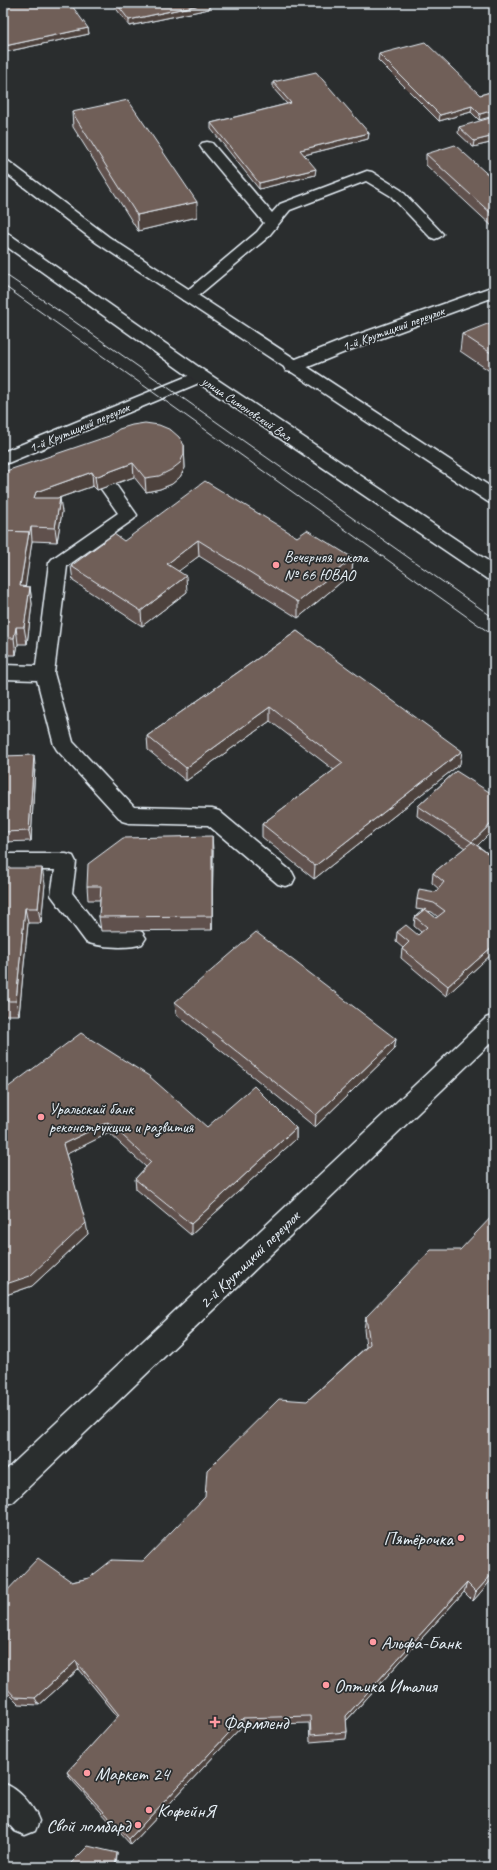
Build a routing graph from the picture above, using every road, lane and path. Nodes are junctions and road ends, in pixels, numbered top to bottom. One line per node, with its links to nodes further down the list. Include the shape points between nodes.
1 (207, 146): 3 (lane)
2 (3, 164): 7 (main road, via 103,240)
3 (272, 223): 4 (lane, via 286,207 367,175 396,193); 7 (lane, via 262,235)
4 (435, 234)
5 (3, 237): 9 (main road, улица Симоновский Вал)
6 (494, 291): 8 (main road, 1-й Крутицкий переулок)
7 (188, 297): 8 (main road)
8 (292, 366): 12 (main road)
9 (200, 376): 10 (main road, 1-й Крутицкий переулок); 13 (main road, улица Симоновский Вал)
10 (3, 459)
11 (108, 486): 15 (lane, via 128,515 58,563)
12 (494, 498)
13 (494, 574)
14 (3, 672): 15 (lane)
15 (45, 673): 17 (lane, via 64,745 129,815 212,817)
16 (3, 862): 18 (lane, via 66,862 61,895 93,936)
17 (285, 878)
18 (135, 938)
19 (494, 1026): 20 (main road, 2-й Крутицкий переулок)
20 (3, 1492)
21 (3, 1797): 22 (lane)
22 (25, 1821)

